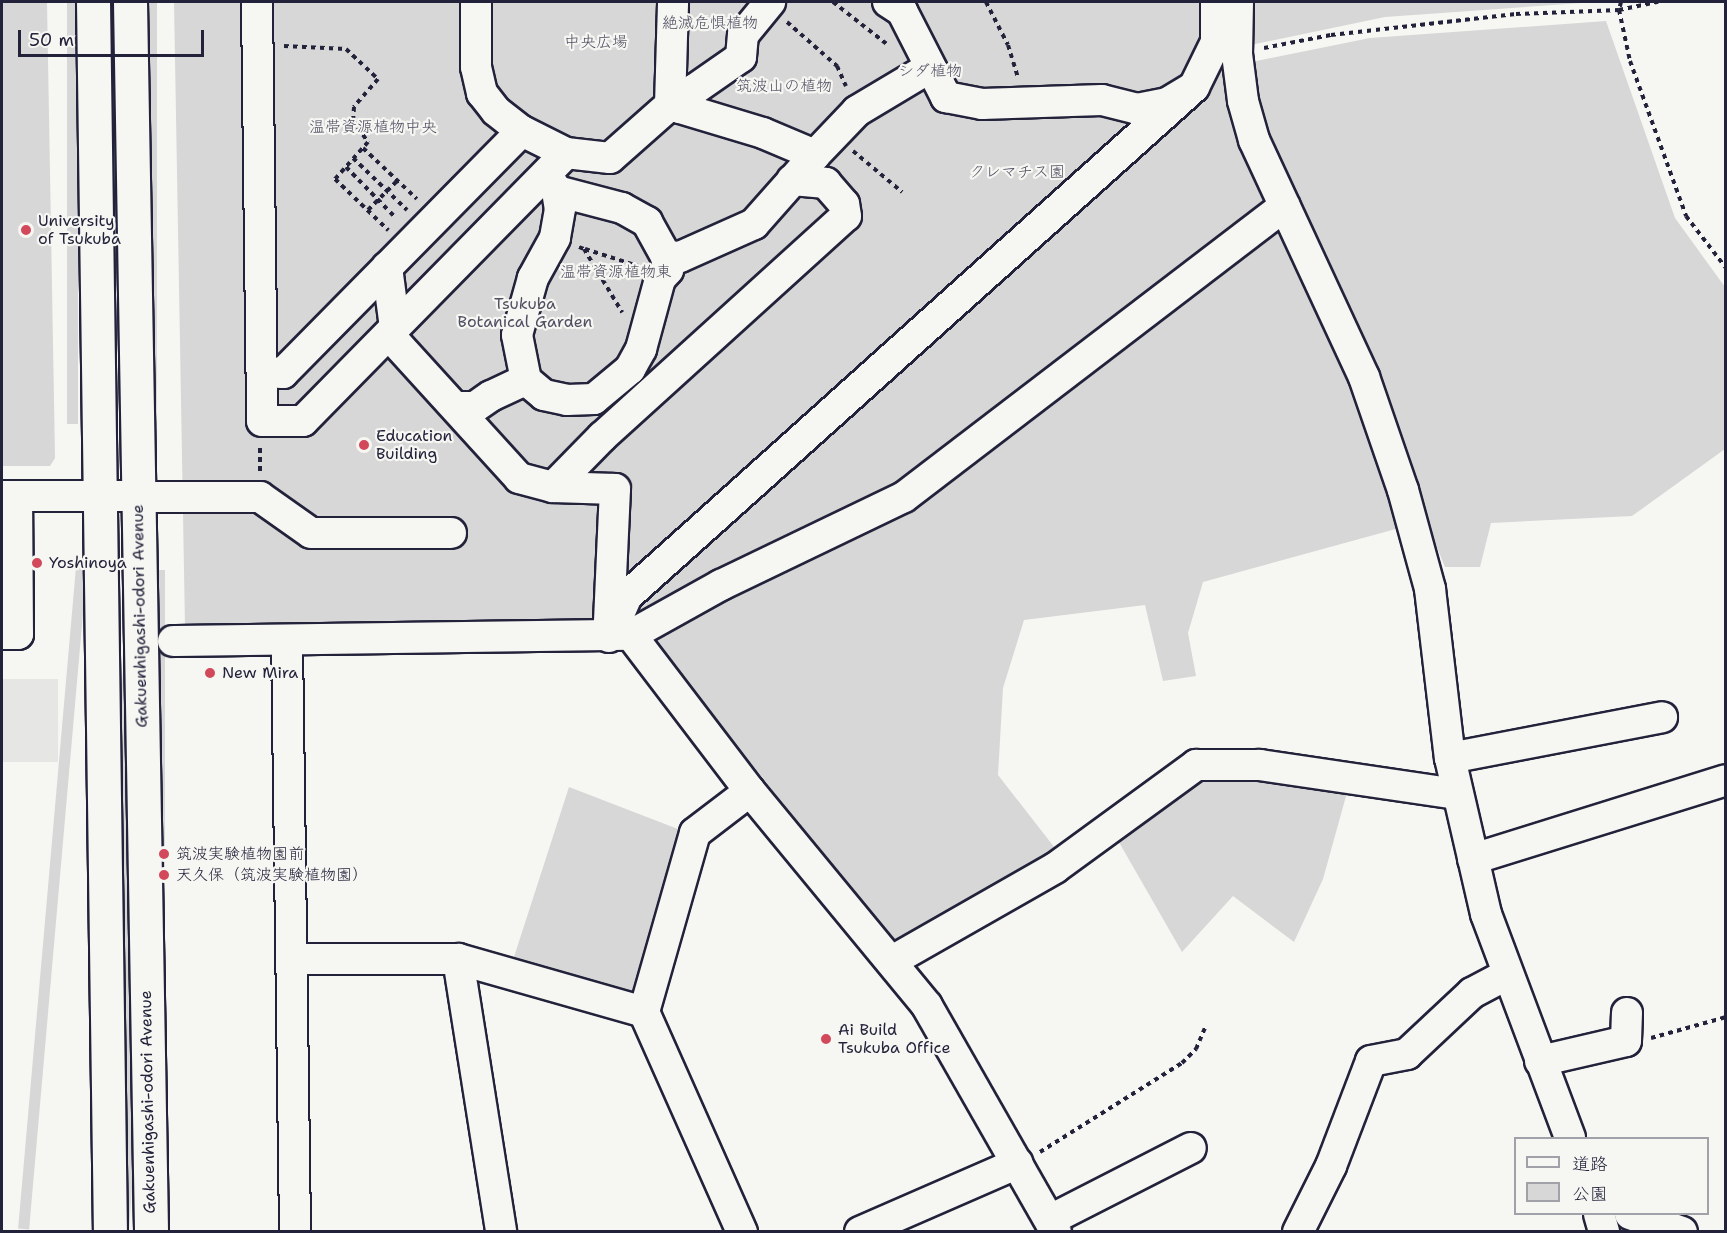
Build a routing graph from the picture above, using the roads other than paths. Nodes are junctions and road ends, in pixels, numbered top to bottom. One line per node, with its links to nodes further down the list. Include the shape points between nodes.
1 (93, 2): 30 (main road)
2 (130, 2): 31 (main road, Gakuenhigashi-odori Avenue)
3 (257, 2): 25 (street)
4 (476, 2): 13 (street, via 476,67 482,93 496,111)
5 (674, 2): 12 (street)
6 (888, 2): 10 (street, via 902,11)
7 (1216, 2): 11 (street, via 1216,42)
8 (1238, 2): 19 (street, via 1237,54 1243,101 1254,140)
9 (767, 5): 12 (street, via 743,35 741,57)
10 (924, 71): 11 (street, via 946,97 982,104 1102,100 1137,109 1167,103); 14 (street, via 857,111)
11 (1194, 87): 34 (street, via 627,596)
12 (675, 106): 14 (street, via 763,133); 15 (street, via 610,158)
13 (522, 131): 15 (street); 17 (street)
14 (824, 146): 16 (street)
15 (566, 153): 18 (street)
16 (792, 180): 23 (street, via 754,224); 28 (street, via 826,183 844,204 846,216 602,437)
17 (473, 181): 20 (street); 21 (street)
18 (552, 183): 20 (street); 23 (street, via 622,208 647,222); 26 (street, via 560,209 555,238 533,278 517,335)
19 (1285, 206): 34 (street, via 904,497); 38 (street, via 1364,377 1403,490 1430,589)
20 (486, 236): 22 (street)
21 (414, 241): 22 (street); 24 (street); 25 (street, via 283,373)
22 (464, 260): 24 (street)
23 (668, 266): 26 (street, via 647,335 630,369 594,399 567,400 544,395)
24 (392, 332): 25 (street, via 303,421 261,421); 27 (street)
25 (263, 372)
26 (526, 380): 27 (street, via 475,407)
27 (457, 407): 28 (street, via 519,478)
28 (553, 487): 34 (street, via 615,489)
29 (9, 496): 30 (street); 33 (street, via 18,634)
30 (102, 497): 31 (street); 56 (main road)
31 (139, 498): 32 (street, via 260,497 311,533); 57 (main road, Gakuenhigashi-odori Avenue)
32 (451, 533)
33 (2, 634)
34 (620, 636): 36 (street); 40 (street)
35 (173, 641): 36 (street)
36 (287, 642): 43 (street)
37 (1662, 717): 38 (street)
38 (1450, 758): 41 (street)
39 (1725, 780): 42 (street)
40 (750, 791): 45 (street); 47 (street, via 695,833)
41 (1457, 794): 42 (street); 45 (street, via 1260,765 1196,765 1055,868)
42 (1473, 859): 46 (street)
43 (291, 959): 44 (street); 58 (street)
44 (458, 959): 47 (street); 59 (street)
45 (892, 962): 52 (street, via 958,1055)
46 (1506, 975): 49 (street); 62 (street, via 1472,993 1407,1054 1371,1061 1331,1166)
47 (644, 1012): 60 (street)
48 (1627, 1027): 49 (street)
49 (1540, 1061): 50 (street)
50 (1570, 1137)
51 (1191, 1148): 55 (street)
52 (1018, 1163): 55 (street); 61 (street)
53 (1599, 1215): 63 (street)
54 (1633, 1215): 64 (street)
55 (1053, 1226)
56 (110, 1232)
57 (151, 1232)
58 (295, 1232)
59 (501, 1232)
60 (742, 1232)
61 (860, 1232)
62 (1298, 1232)
63 (1604, 1232)
64 (1682, 1232)

